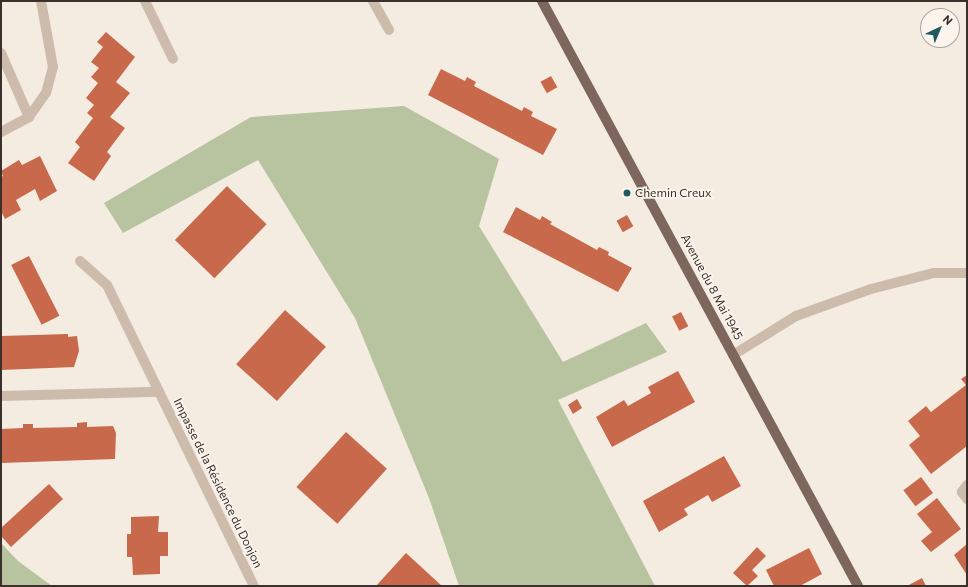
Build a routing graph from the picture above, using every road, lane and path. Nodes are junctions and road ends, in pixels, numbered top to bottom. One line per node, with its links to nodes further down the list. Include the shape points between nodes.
1 (41, 1): 8 (street, via 53,67 46,93)
2 (145, 1): 7 (street)
3 (374, 1): 5 (street)
4 (542, 1): 12 (main road, Avenue du 8 Mai 1945)
5 (389, 30)
6 (1, 53): 8 (street)
7 (174, 59)
8 (29, 117): 9 (street)
9 (1, 132)
10 (80, 261): 13 (street, Impasse de la Résidence du Donjon, via 107,285)
11 (967, 273): 12 (street, via 934,273 871,288 796,316)
12 (733, 355): 18 (main road, Avenue du 8 Mai 1945)
13 (159, 392): 14 (street, Impasse de la Résidence du Donjon); 17 (street, Impasse de la Résidence du Donjon)
14 (1, 396)
15 (967, 485): 16 (street, via 962,492)
16 (967, 499)
17 (254, 586)
18 (858, 586)

